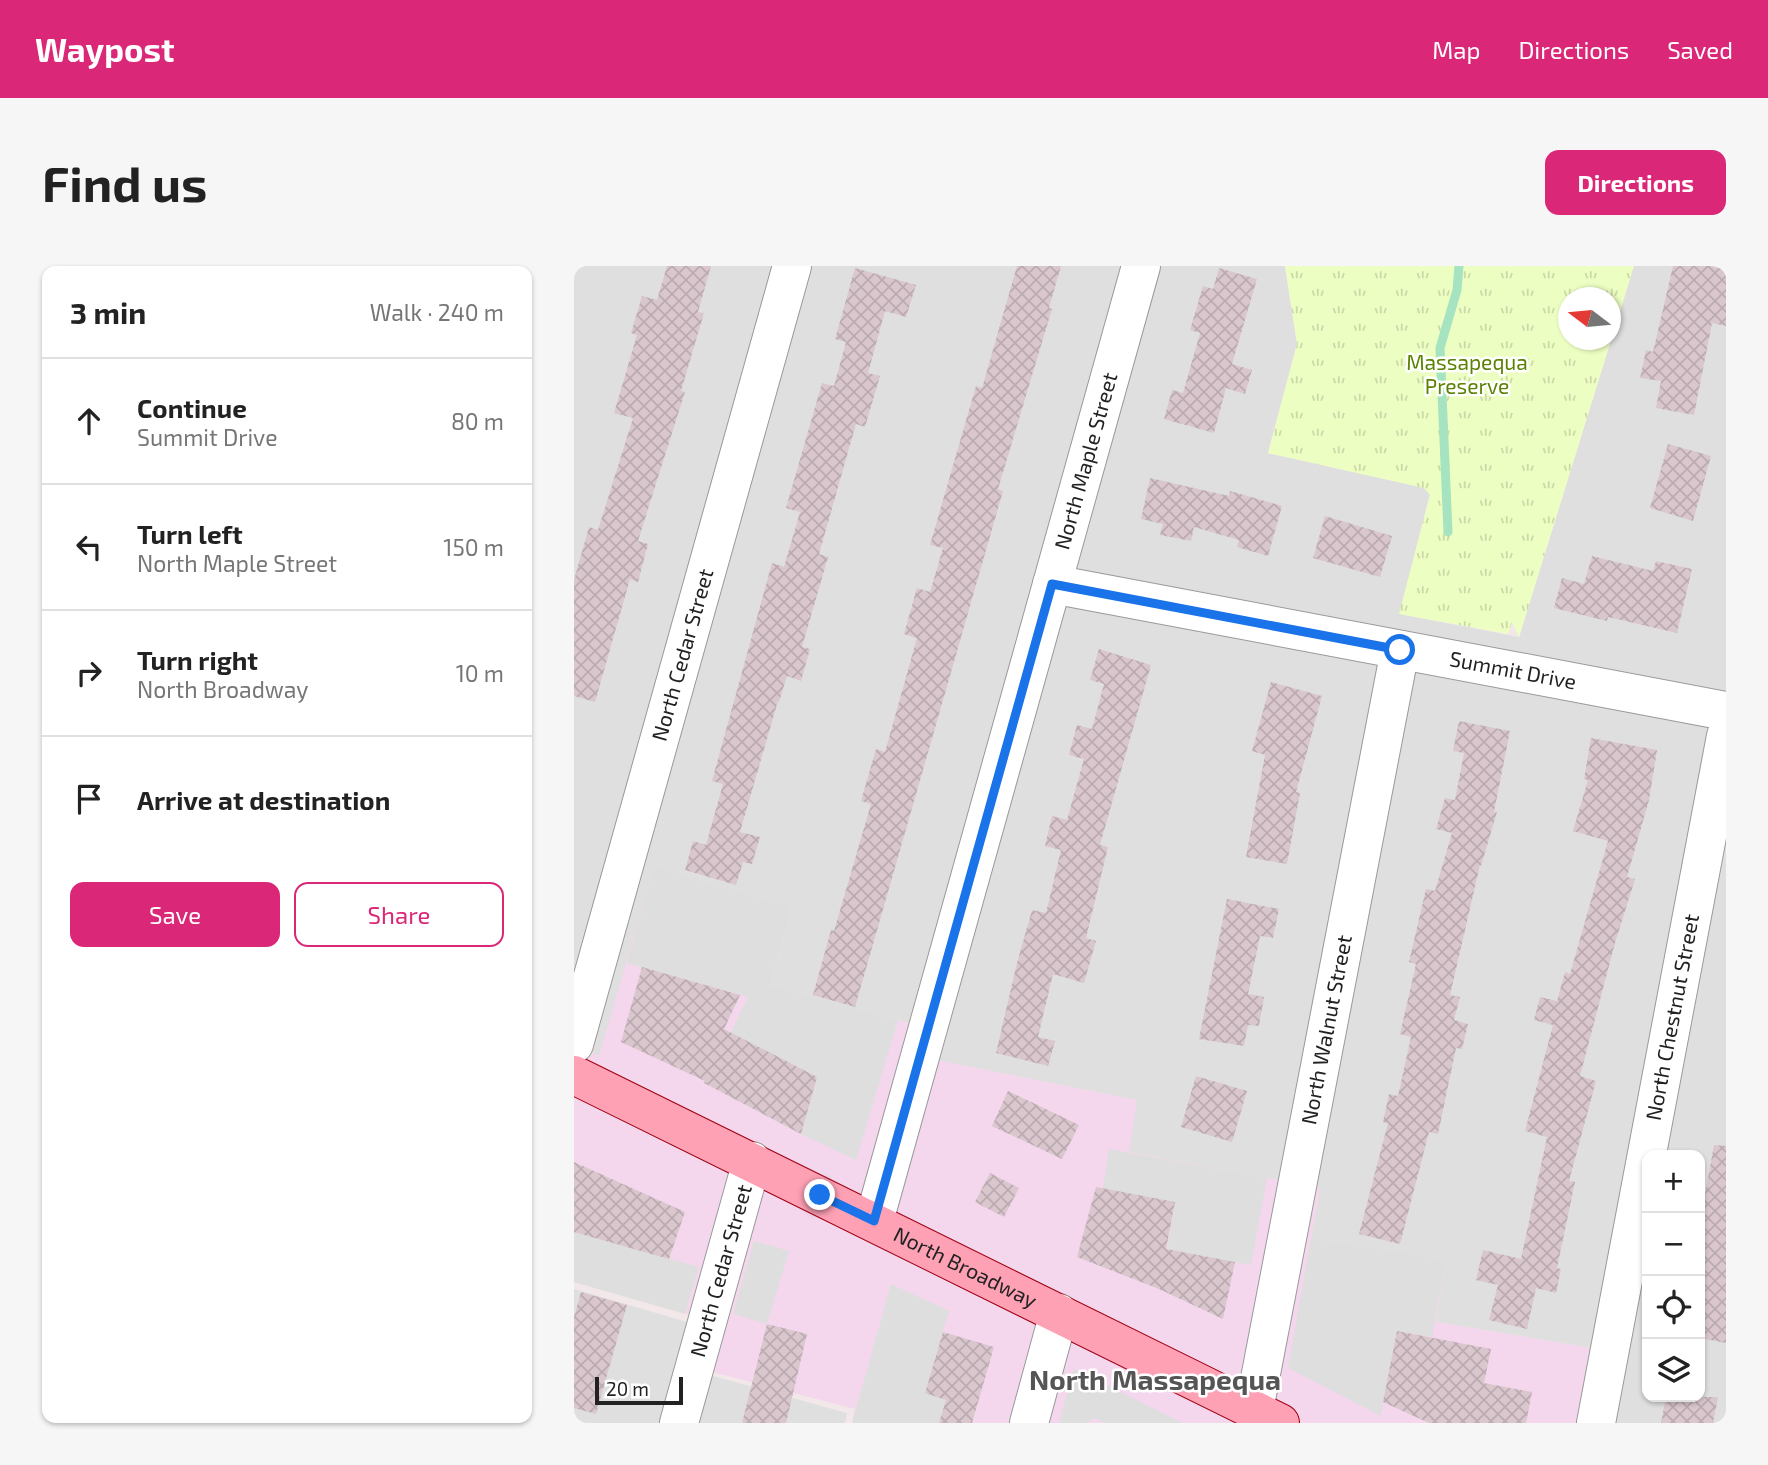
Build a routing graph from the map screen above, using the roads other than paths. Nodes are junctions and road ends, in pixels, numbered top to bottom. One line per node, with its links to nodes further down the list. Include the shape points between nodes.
1 (792, 266): 7 (street, North Cedar Street)
2 (1140, 266): 3 (street, North Maple Street)
3 (1052, 584): 4 (street, Summit Drive); 10 (street, North Maple Street)
4 (1400, 650): 5 (street, Summit Drive); 12 (street, North Walnut Street)
5 (1726, 711)
6 (1726, 736): 15 (street, North Chestnut Street)
7 (574, 1044)
8 (574, 1075): 9 (main road, North Broadway)
9 (752, 1161): 10 (main road, North Broadway); 13 (street, North Cedar Street)
10 (874, 1221): 11 (main road, North Broadway)
11 (1059, 1313): 12 (main road, North Broadway); 14 (street)
12 (1267, 1417)
13 (679, 1423)
14 (1029, 1423)
15 (1596, 1423)

